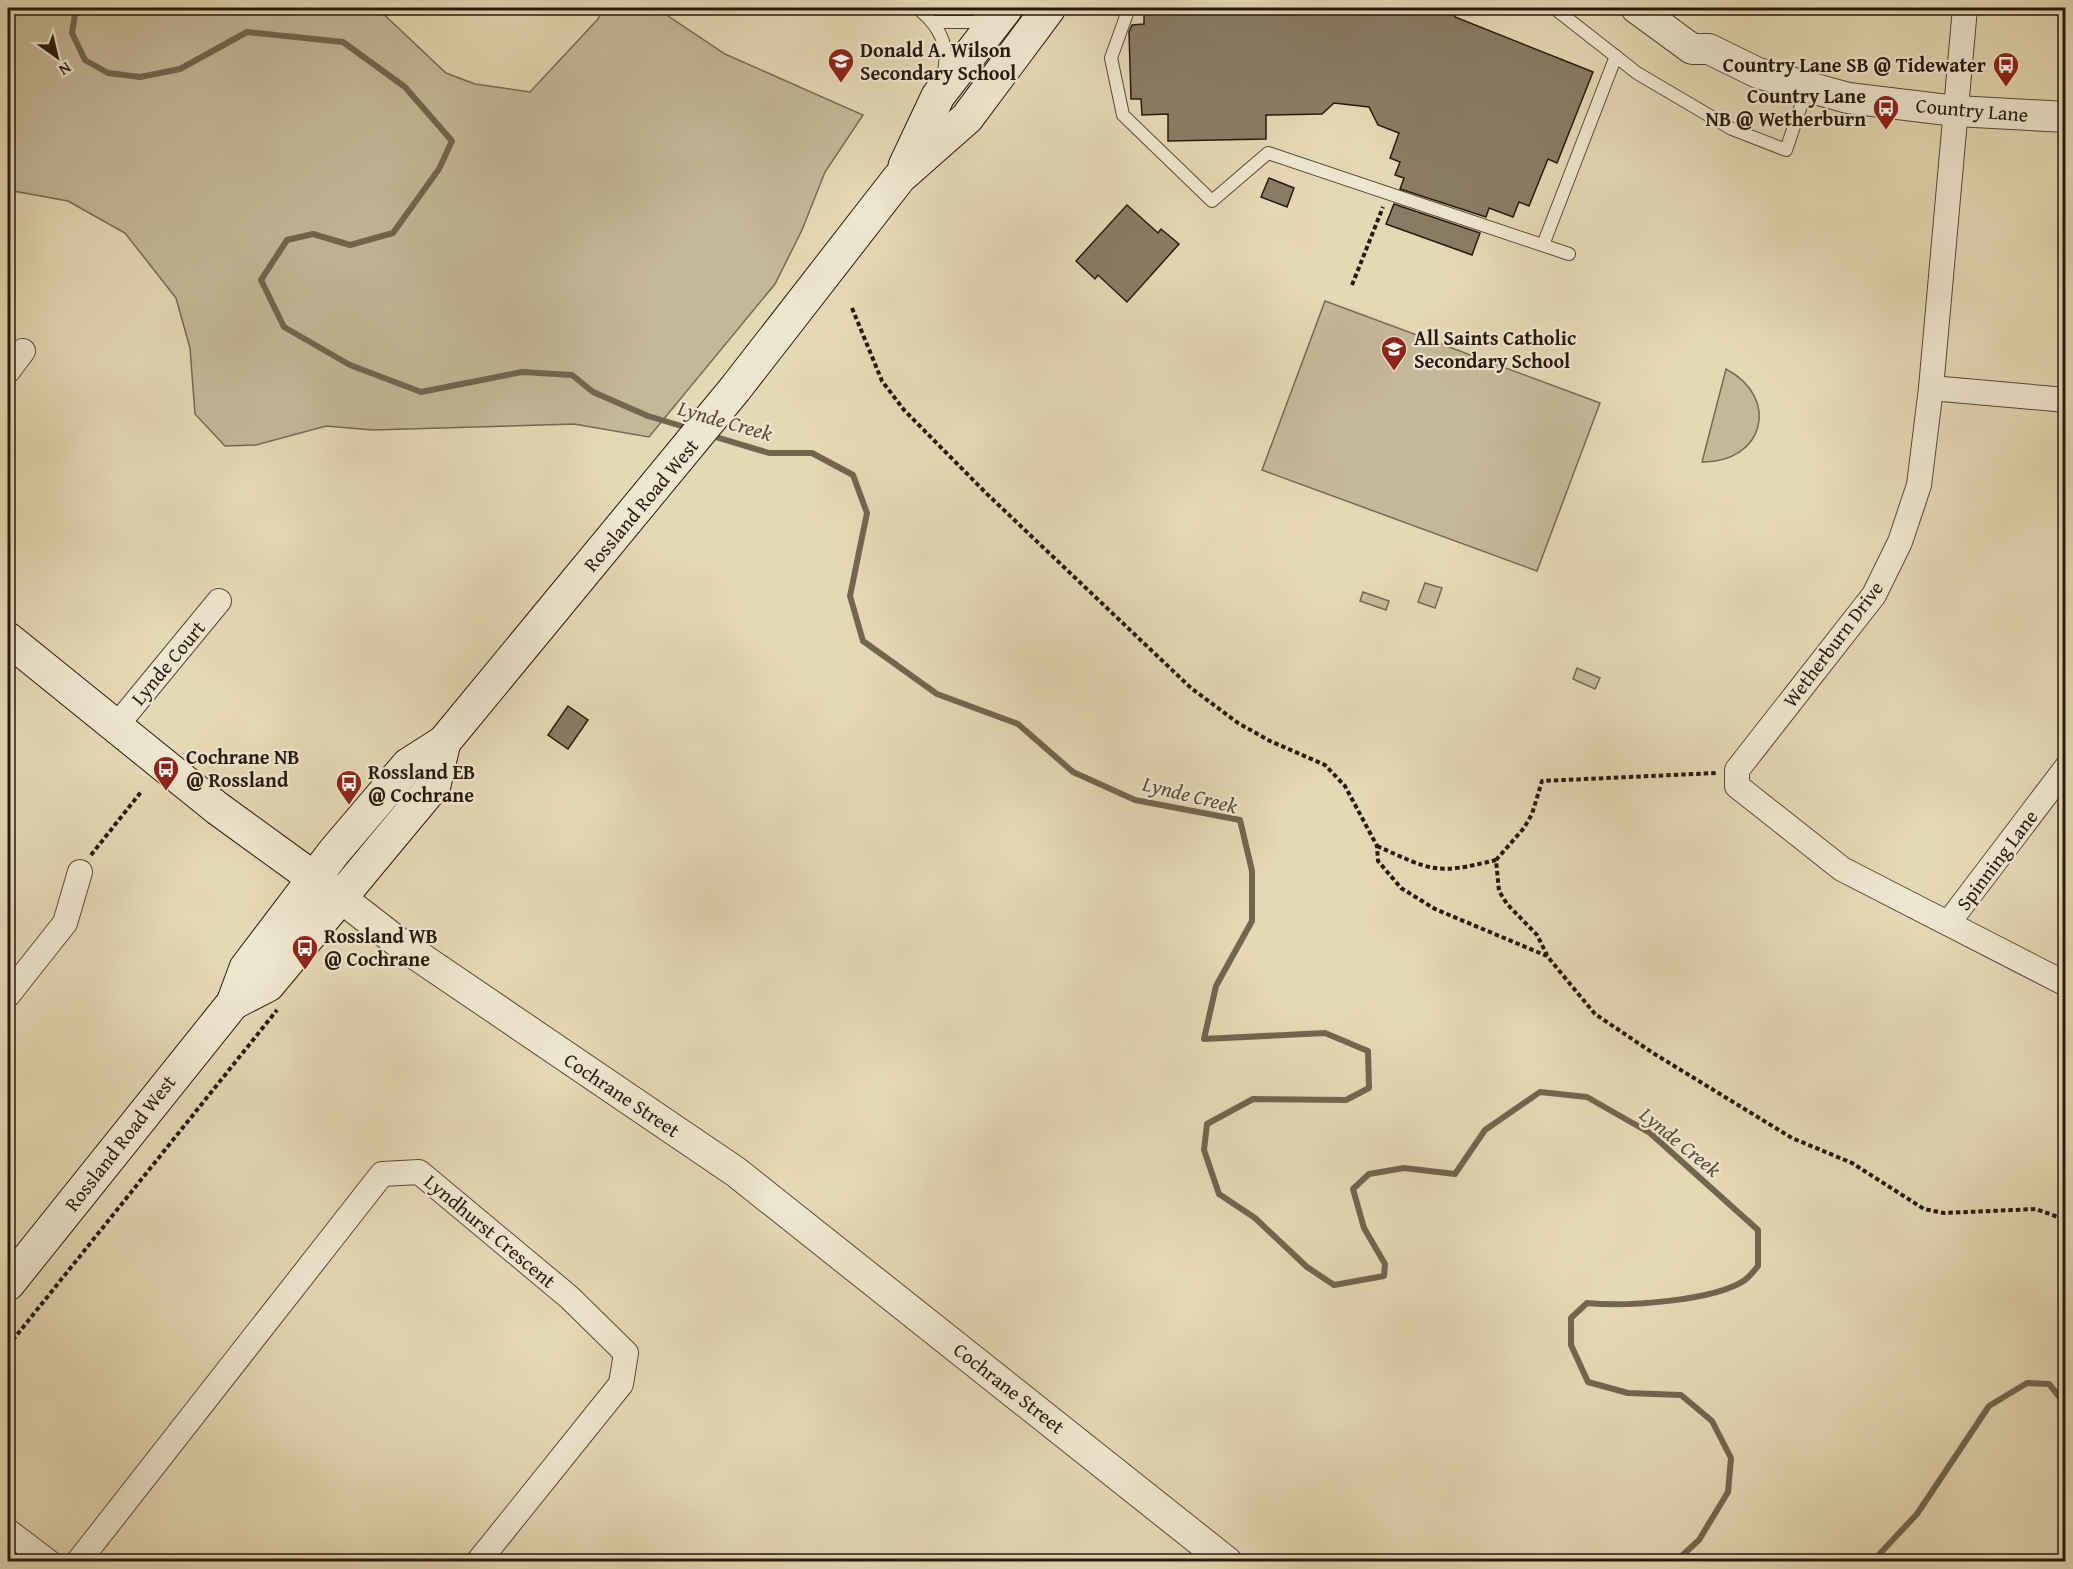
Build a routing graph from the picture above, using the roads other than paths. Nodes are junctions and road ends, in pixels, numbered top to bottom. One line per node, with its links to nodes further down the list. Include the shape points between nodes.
1 (917, 8): 9 (lane)
2 (1005, 8): 9 (lane, via 974,22); 13 (main road, Rossland Road West)
3 (1049, 8): 16 (main road, Rossland Road West, via 967,118)
4 (1129, 8): 17 (lane, via 1111,58 1123,115 1212,201 1268,153)
5 (1554, 8): 11 (lane)
6 (1635, 8): 10 (street, Country Lane, via 1692,49)
7 (1668, 8): 10 (street, Country Lane, via 1702,32)
8 (1965, 8): 14 (street, Wetherburn Drive)
9 (935, 22): 13 (lane, via 947,57)
10 (1709, 49): 12 (street, Country Lane, via 1758,73)
11 (1616, 56): 12 (lane, via 1732,129 1786,150); 17 (lane)
12 (1807, 87): 14 (street, Country Lane, via 1848,98)
13 (938, 96): 16 (main road, Rossland Road West)
14 (1956, 111): 15 (street, Country Lane); 21 (street, Wetherburn Drive)
15 (2066, 117)
16 (899, 178): 26 (main road, Rossland Road West, via 673,466)
17 (1543, 245): 18 (lane)
18 (1569, 254)
19 (23, 351): 20 (street)
20 (8, 371)
21 (1931, 388): 22 (street); 31 (street, Wetherburn Drive, via 1919,485 1900,542 1874,595 1737,770 1737,786 1842,869)
22 (2066, 400)
23 (219, 601): 25 (street, Lynde Court)
24 (8, 639): 25 (main road, Cochrane Street)
25 (117, 725): 29 (main road, Cochrane Street, via 217,808)
26 (444, 742): 29 (main road, Rossland Road West, via 408,765); 30 (main road, Rossland Road West, via 434,785)
27 (2066, 768): 31 (street, Spinning Lane)
28 (80, 872): 33 (street, via 65,923)
29 (313, 880): 30 (main road, Cochrane Street); 34 (main road, Rossland Road West, via 246,968)
30 (341, 898): 34 (main road, Rossland Road West, via 268,985); 40 (street, Cochrane Street, via 399,943 736,1172)
31 (1949, 922): 32 (street)
32 (2066, 984)
33 (8, 995)
34 (233, 1003): 35 (main road, Rossland Road West)
35 (8, 1284)
36 (8, 1532): 37 (street)
37 (49, 1562)
38 (78, 1562): 39 (street, Lyndhurst Crescent, via 382,1174 419,1172 569,1297 626,1353 621,1384)
39 (478, 1562)
40 (1227, 1562)

